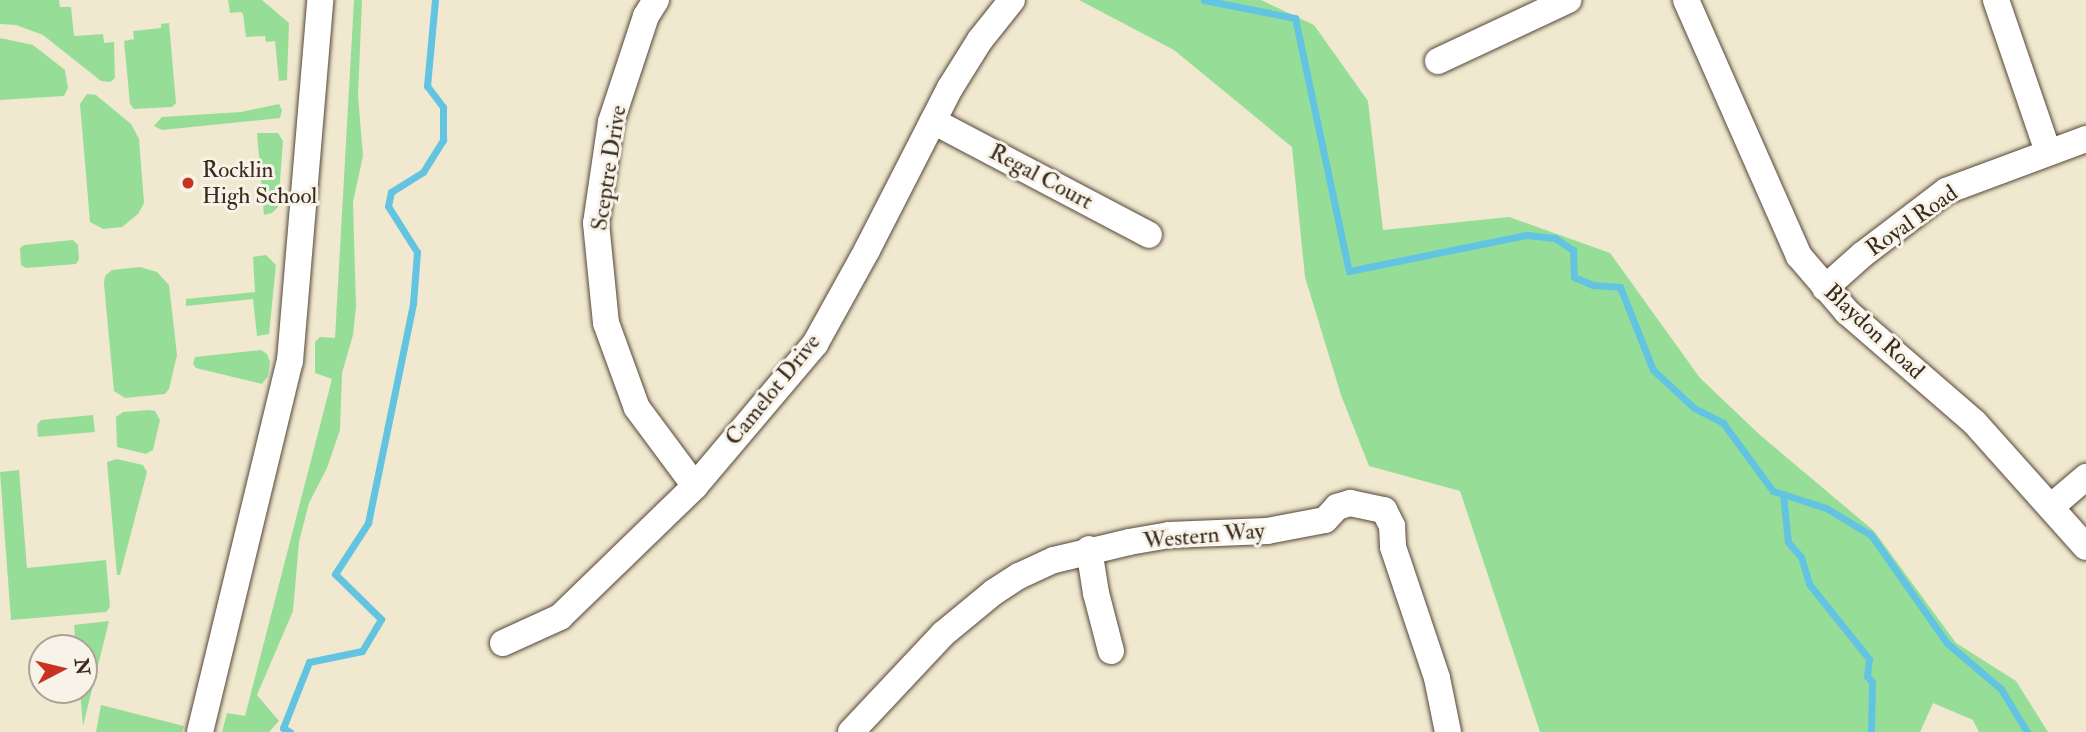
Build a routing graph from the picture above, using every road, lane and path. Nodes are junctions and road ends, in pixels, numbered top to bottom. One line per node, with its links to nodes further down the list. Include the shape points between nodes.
1 (320, 0): 20 (street, via 290,361)
2 (656, 0): 14 (street, Sceptre Drive, via 646,16 611,122 596,223 606,323 637,408)
3 (1012, 0): 8 (street, Camelot Drive, via 980,40)
4 (1568, 0): 7 (street)
5 (1686, 0): 12 (street, Blaydon Road, via 1799,256)
6 (1996, 0): 10 (street)
7 (1438, 61)
8 (933, 121): 11 (street, Regal Court); 14 (street, Camelot Drive, via 815,344)
9 (2086, 139): 10 (street, Royal Road)
10 (2048, 152): 12 (street, Royal Road, via 1946,191)
11 (1149, 235)
12 (1825, 288): 15 (street, Blaydon Road, via 1975,423)
13 (2086, 477): 15 (street)
14 (695, 486): 18 (street, Camelot Drive, via 561,617)
15 (2052, 506): 16 (street, Blaydon Road)
16 (2086, 547)
17 (1089, 549): 19 (street); 21 (street, Western Way, via 1054,560 994,592 935,642); 22 (street, Western Way, via 1169,535 1267,531 1325,520 1337,507 1350,503 1384,510 1437,678)
18 (503, 643)
19 (1111, 651)
20 (200, 732)
21 (851, 732)
22 (1448, 732)

